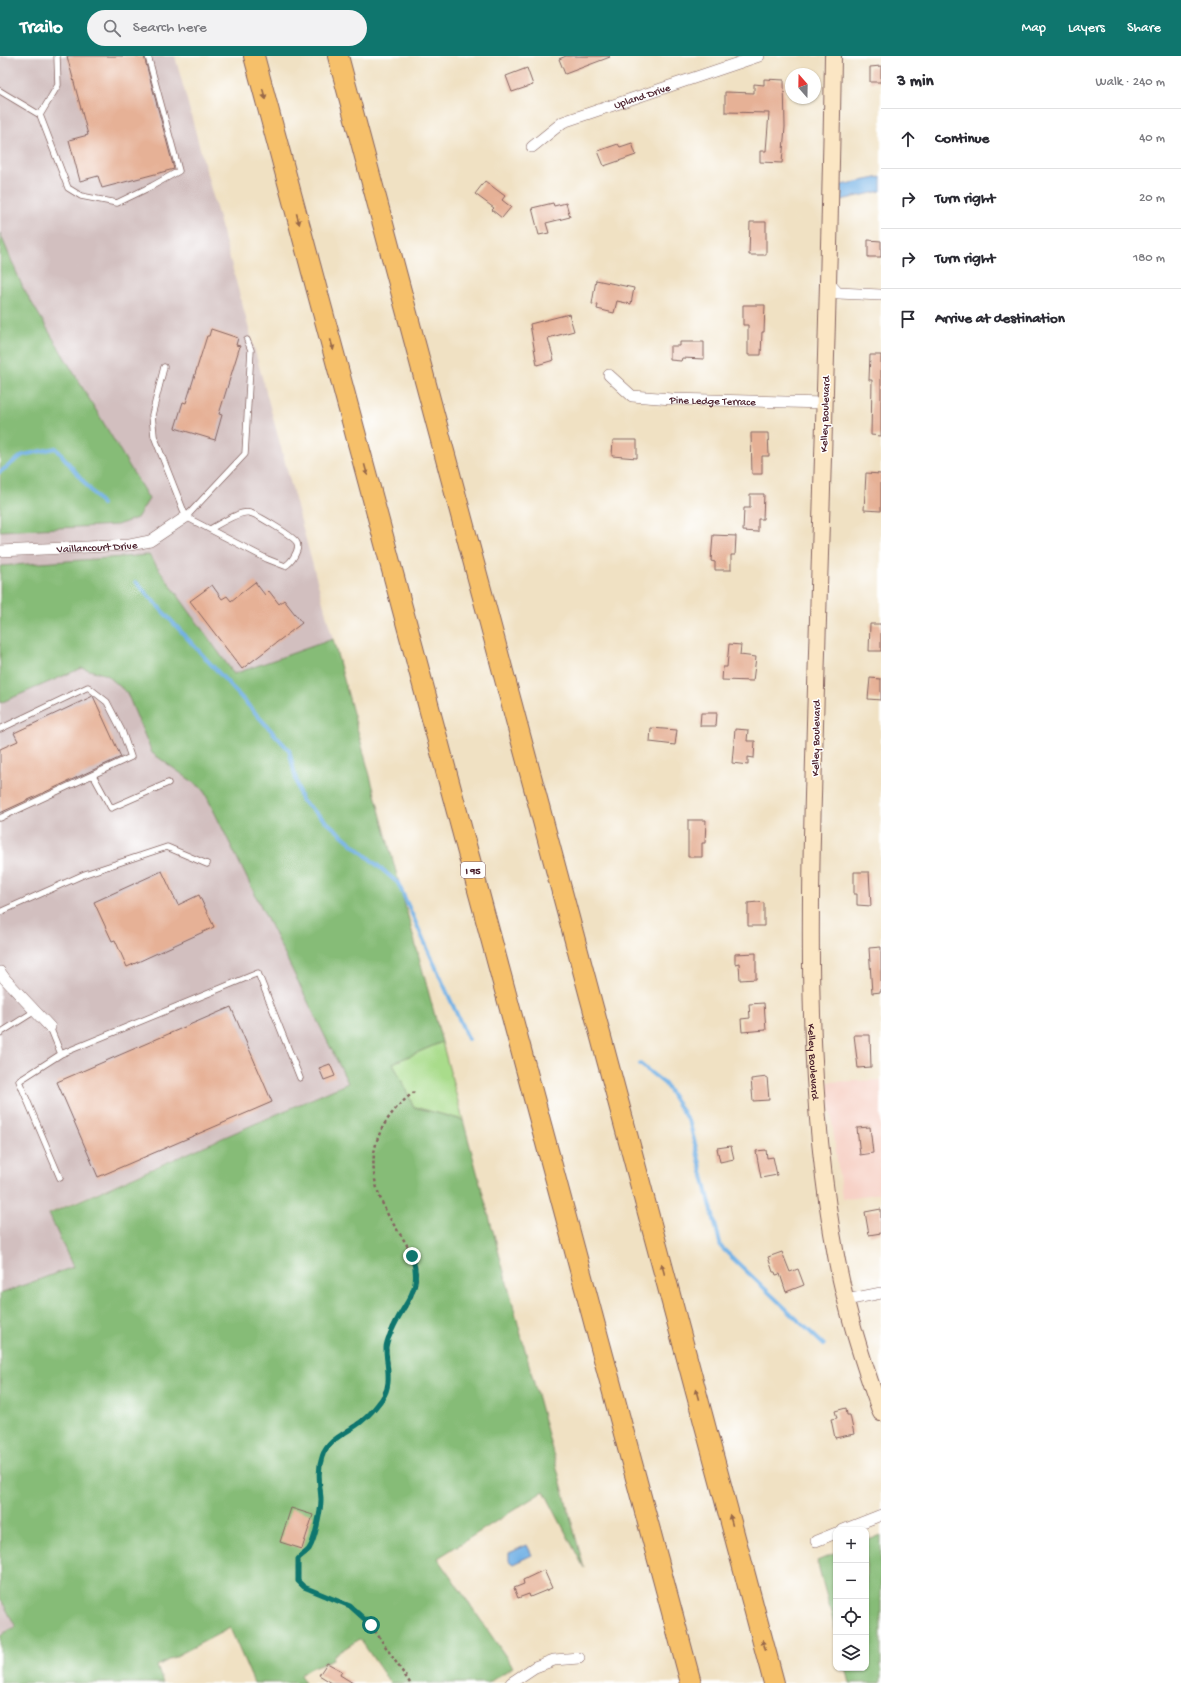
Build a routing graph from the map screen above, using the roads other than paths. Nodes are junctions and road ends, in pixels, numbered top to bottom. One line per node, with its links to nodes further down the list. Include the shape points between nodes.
1 (57, 56): 8 (lane, via 58,85)
2 (148, 56): 8 (lane, via 179,171 152,186 117,203 81,196 68,188)
3 (254, 56): 41 (highway, I 95, one-way to 41)
4 (338, 56): 42 (highway, one-way to 4)
5 (759, 56): 9 (street, Upland Drive, via 563,122)
6 (833, 56): 10 (main road, Kelley Boulevard)
7 (0, 91): 8 (lane)
8 (40, 115)
9 (532, 147)
10 (827, 281): 11 (street, via 838,293); 15 (main road, Kelley Boulevard)
11 (881, 295)
12 (247, 340): 16 (lane, via 251,350 245,454)
13 (164, 366): 16 (lane, via 152,415 154,436)
14 (609, 375): 15 (street, Pine Ledge Terrace, via 632,396)
15 (825, 403): 33 (main road, Kelley Boulevard, via 811,882 812,1031 821,1154 837,1261)
16 (186, 517): 17 (lane); 18 (street, Vaillancourt Drive, via 150,541 130,545)
17 (210, 530): 17 (lane, via 286,566 297,548 297,542 290,535 250,512 241,513)
18 (0, 551)
19 (0, 729): 20 (lane, via 88,687 107,702 122,731 131,758)
20 (93, 775): 21 (lane, via 111,808); 22 (lane)
21 (168, 783)
22 (0, 818)
23 (207, 864): 24 (lane, via 167,848 85,874)
24 (0, 912)
25 (0, 972): 26 (street)
26 (35, 1011): 27 (street); 28 (lane)
27 (50, 1027): 29 (lane)
28 (0, 1033)
29 (61, 1054): 30 (lane, via 258,973); 31 (lane, via 19,1081)
30 (300, 1078)
31 (60, 1178)
32 (881, 1293): 33 (street)
33 (846, 1300): 34 (main road, Kelley Boulevard)
34 (881, 1413)
35 (881, 1515): 36 (street)
36 (851, 1527)
37 (833, 1534): 38 (street)
38 (816, 1541)
39 (579, 1658): 40 (street, via 554,1660 535,1667)
40 (511, 1683)
41 (691, 1683)
42 (774, 1683)

